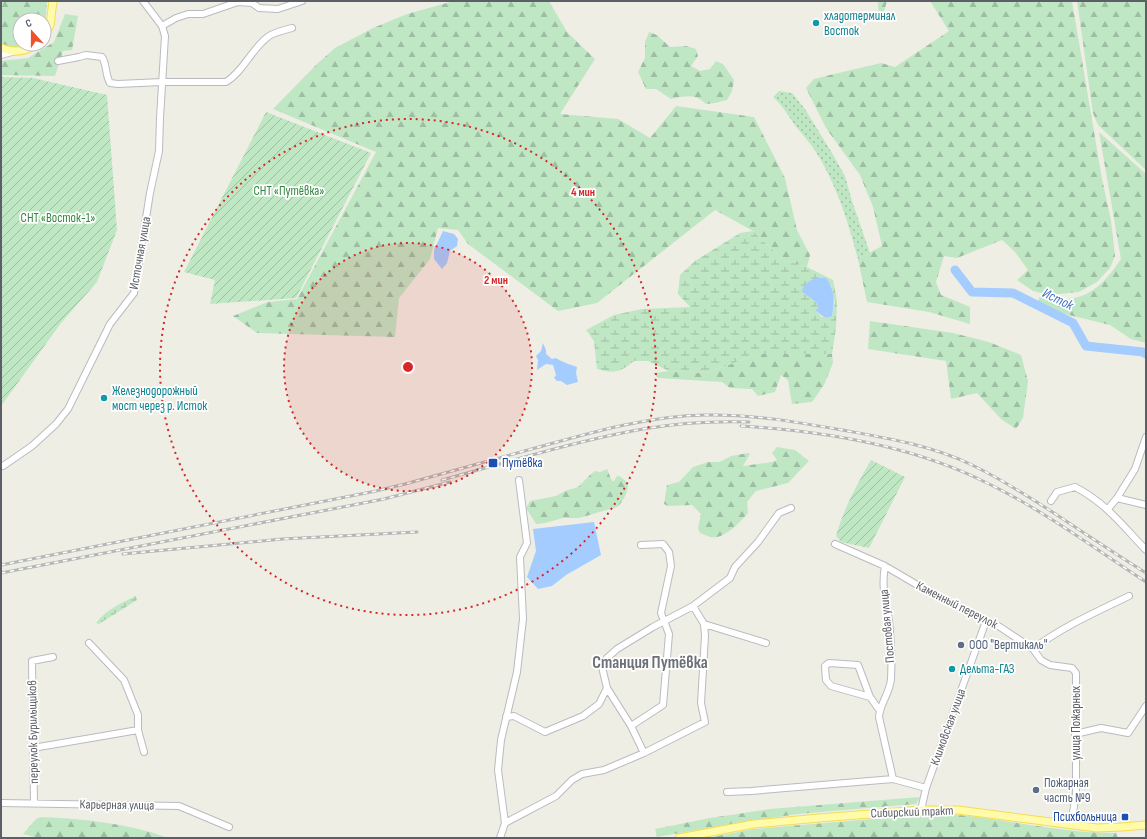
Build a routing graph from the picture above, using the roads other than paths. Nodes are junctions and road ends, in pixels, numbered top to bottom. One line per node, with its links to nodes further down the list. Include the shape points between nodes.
1 (53, 1): 4 (main road)
2 (143, 1): 5 (street)
3 (302, 1): 5 (street, via 278,8 259,8 252,3 238,2 203,14 188,14)
4 (52, 12)
5 (161, 24): 11 (street, Источная улица, via 165,36)
6 (292, 28): 11 (street, via 270,36 258,46 233,78 226,82)
7 (1, 48): 8 (main road)
8 (12, 52): 9 (street)
9 (1, 55)
10 (58, 61): 11 (street, via 86,55 102,57 110,83)
11 (162, 82): 13 (street, Источная улица, via 159,151 134,293 110,324 68,409 32,446)
12 (1146, 437): 15 (street, via 1134,469)
13 (3, 466)
14 (519, 480): 38 (street, via 527,543 520,557 523,619 517,672)
15 (1117, 498): 17 (street); 19 (street)
16 (1051, 501): 19 (street, via 1057,492 1075,487 1091,495)
17 (1146, 506)
18 (792, 508): 25 (street, via 779,513 758,542 735,567 730,578)
19 (1108, 509): 22 (street)
20 (836, 544): 23 (street, Каменный переулок)
21 (641, 545): 26 (street, via 663,544 669,552 671,566 661,613)
22 (1146, 550)
23 (885, 566): 27 (street, Каменный переулок); 37 (street, Постовая улица, via 883,583 890,633 891,678)
24 (1129, 596): 31 (street, via 1066,627)
25 (693, 606): 26 (street); 28 (street)
26 (664, 622): 34 (street, via 636,636 607,658 602,667); 39 (street, via 669,634 663,705)
27 (986, 622): 31 (street, Каменный переулок, via 1000,627); 46 (street, Климовская улица)
28 (704, 624): 30 (street); 44 (street, via 701,703 705,722)
29 (89, 643): 40 (street, via 124,680 138,715)
30 (766, 643)
31 (1033, 649): 33 (street, Каменный переулок, via 1041,660 1050,665)
32 (53, 657): 42 (street, переулок Бурильщиков, via 32,661)
33 (1074, 669): 41 (street, улица Пожарных)
34 (607, 688): 38 (street, via 599,704 584,716 546,732 514,716); 39 (street)
35 (870, 697): 35 (street, via 831,686 826,680 825,666 829,663 858,665); 37 (street)
36 (1146, 706): 41 (street, via 1128,733 1101,728)
37 (880, 711): 45 (street, Постовая улица, via 881,729)
38 (506, 717): 51 (street, via 498,770)
39 (631, 726): 44 (street)
40 (138, 730): 42 (street); 43 (street)
41 (1075, 734): 52 (street, улица Пожарных, via 1076,793)
42 (33, 748): 48 (street, переулок Бурильщиков)
43 (144, 752)
44 (644, 754): 51 (street, via 604,770 582,774 556,796)
45 (893, 779): 46 (street); 47 (street)
46 (926, 788): 50 (street, Климовская улица)
47 (727, 792)
48 (34, 803): 49 (street, Карьерная улица); 54 (street, Карьерная улица, via 179,806)
49 (1, 804)
50 (922, 810): 52 (main road, Сибирский тракт, via 958,810); 56 (main road, Сибирский тракт, via 754,824)
51 (505, 824): 55 (street)
52 (1071, 825): 53 (main road, Сибирский тракт, via 1103,828)
53 (1146, 825)
54 (229, 827)
55 (500, 838)
56 (679, 838)

